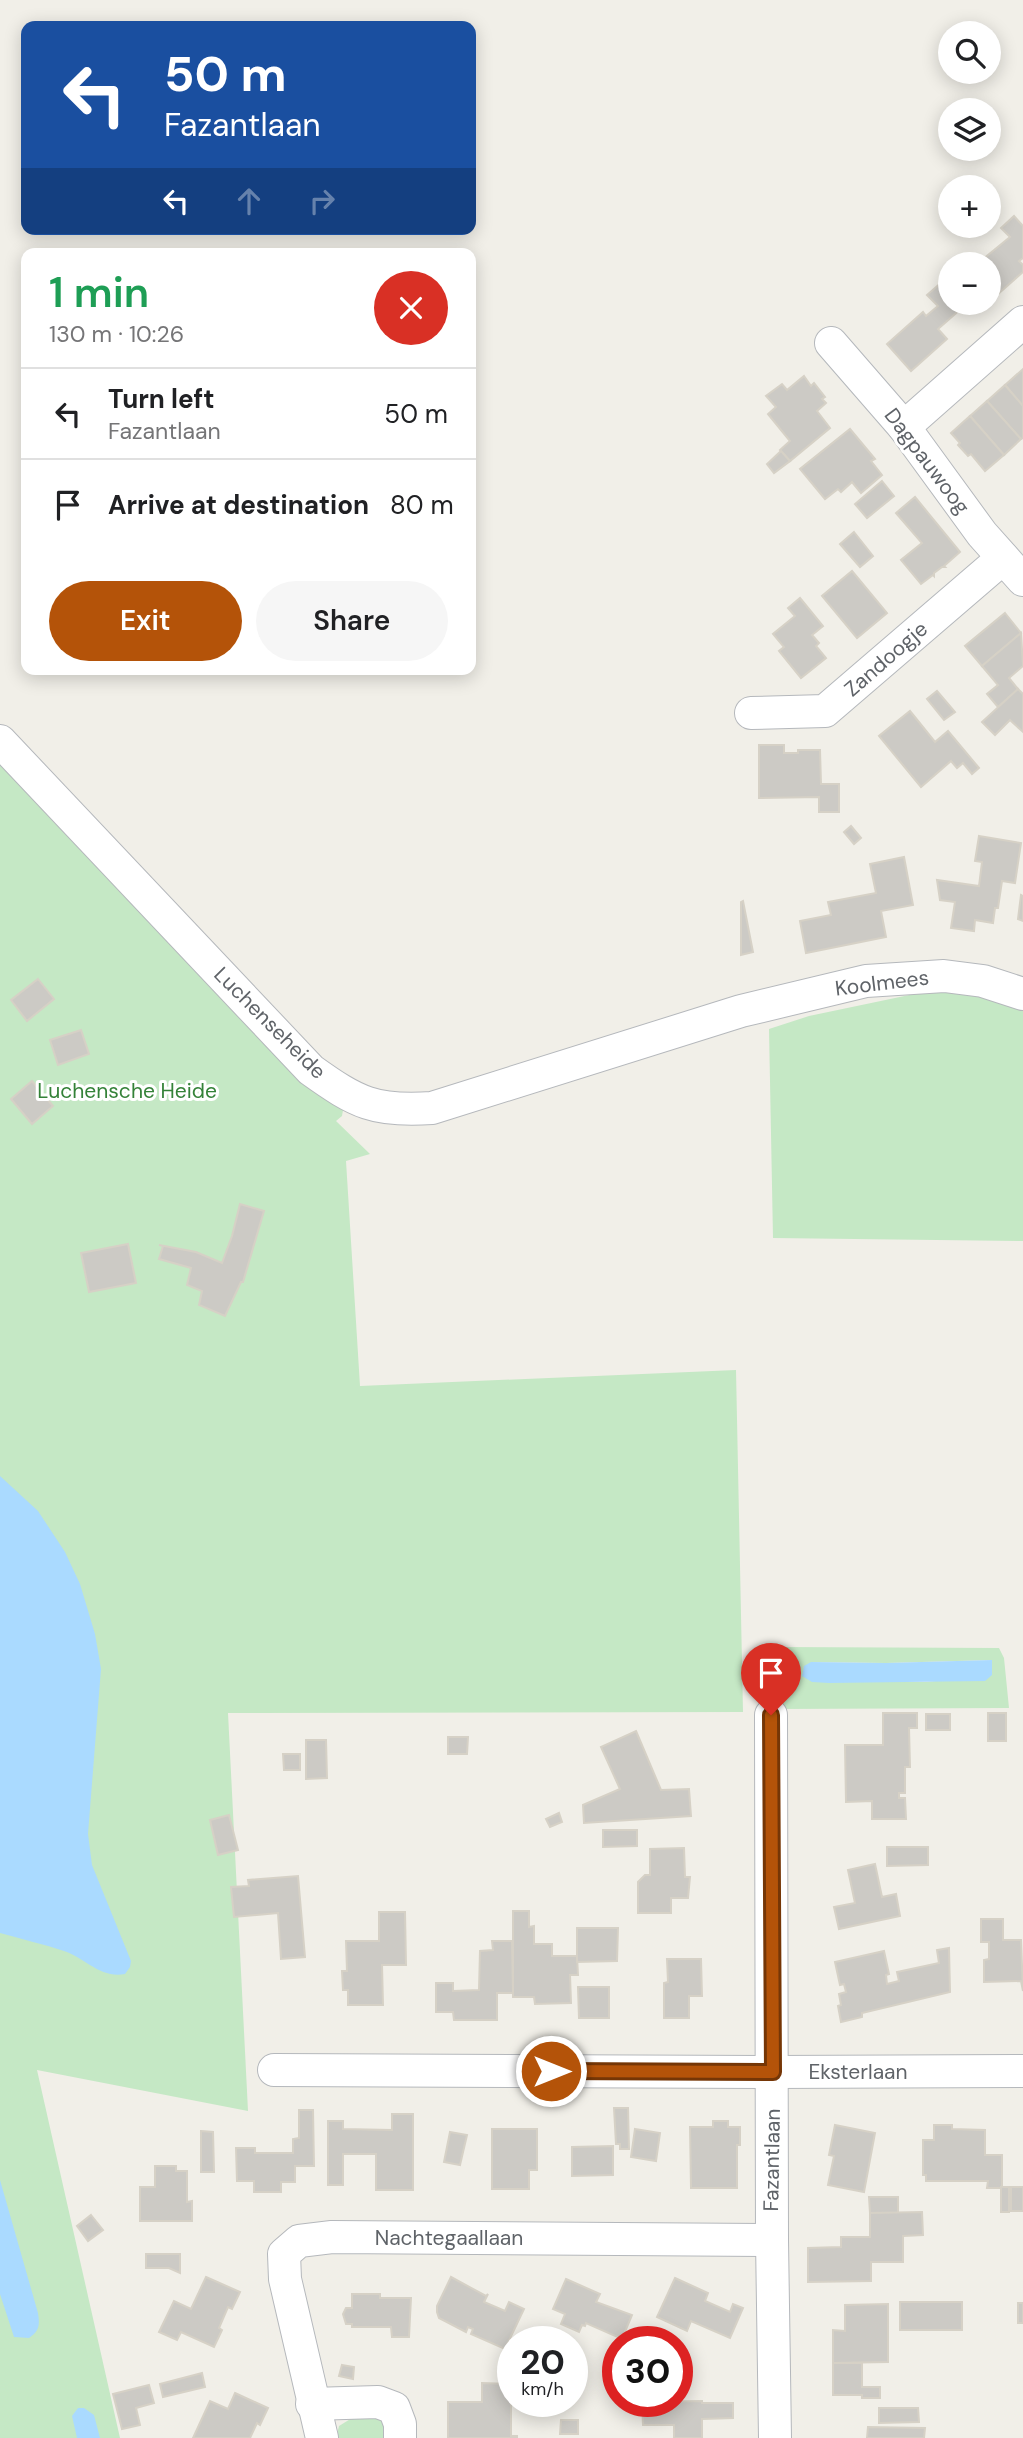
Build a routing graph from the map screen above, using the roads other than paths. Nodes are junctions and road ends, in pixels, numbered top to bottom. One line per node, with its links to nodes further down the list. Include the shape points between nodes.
1 (1023, 322): 3 (street)
2 (831, 343): 3 (street, Dagpauwoog)
3 (904, 428): 4 (street, Dagpauwoog)
4 (1013, 569): 5 (street, Zandoogje, via 825,711)
5 (751, 713)
6 (0, 740): 8 (street, Luchenseheide, via 311,1070 376,1107 432,1108)
7 (1023, 994): 8 (street, Koolmees, via 983,981 913,977 866,981)
8 (741, 1011)
9 (771, 1715): 12 (street, Fazantlaan)
10 (274, 2070): 12 (street, Eksterlaan)
11 (1023, 2071): 12 (street, Eksterlaan)
12 (773, 2072): 13 (street, Fazantlaan)
13 (772, 2240): 14 (street, Nachtegaallaan, via 332,2237 299,2241 284,2254 285,2279); 17 (street, Fazantlaan)
14 (312, 2403): 15 (street, Nachtegaallaan); 16 (street, via 378,2402 394,2408)
15 (322, 2438)
16 (400, 2438)
17 (775, 2438)

